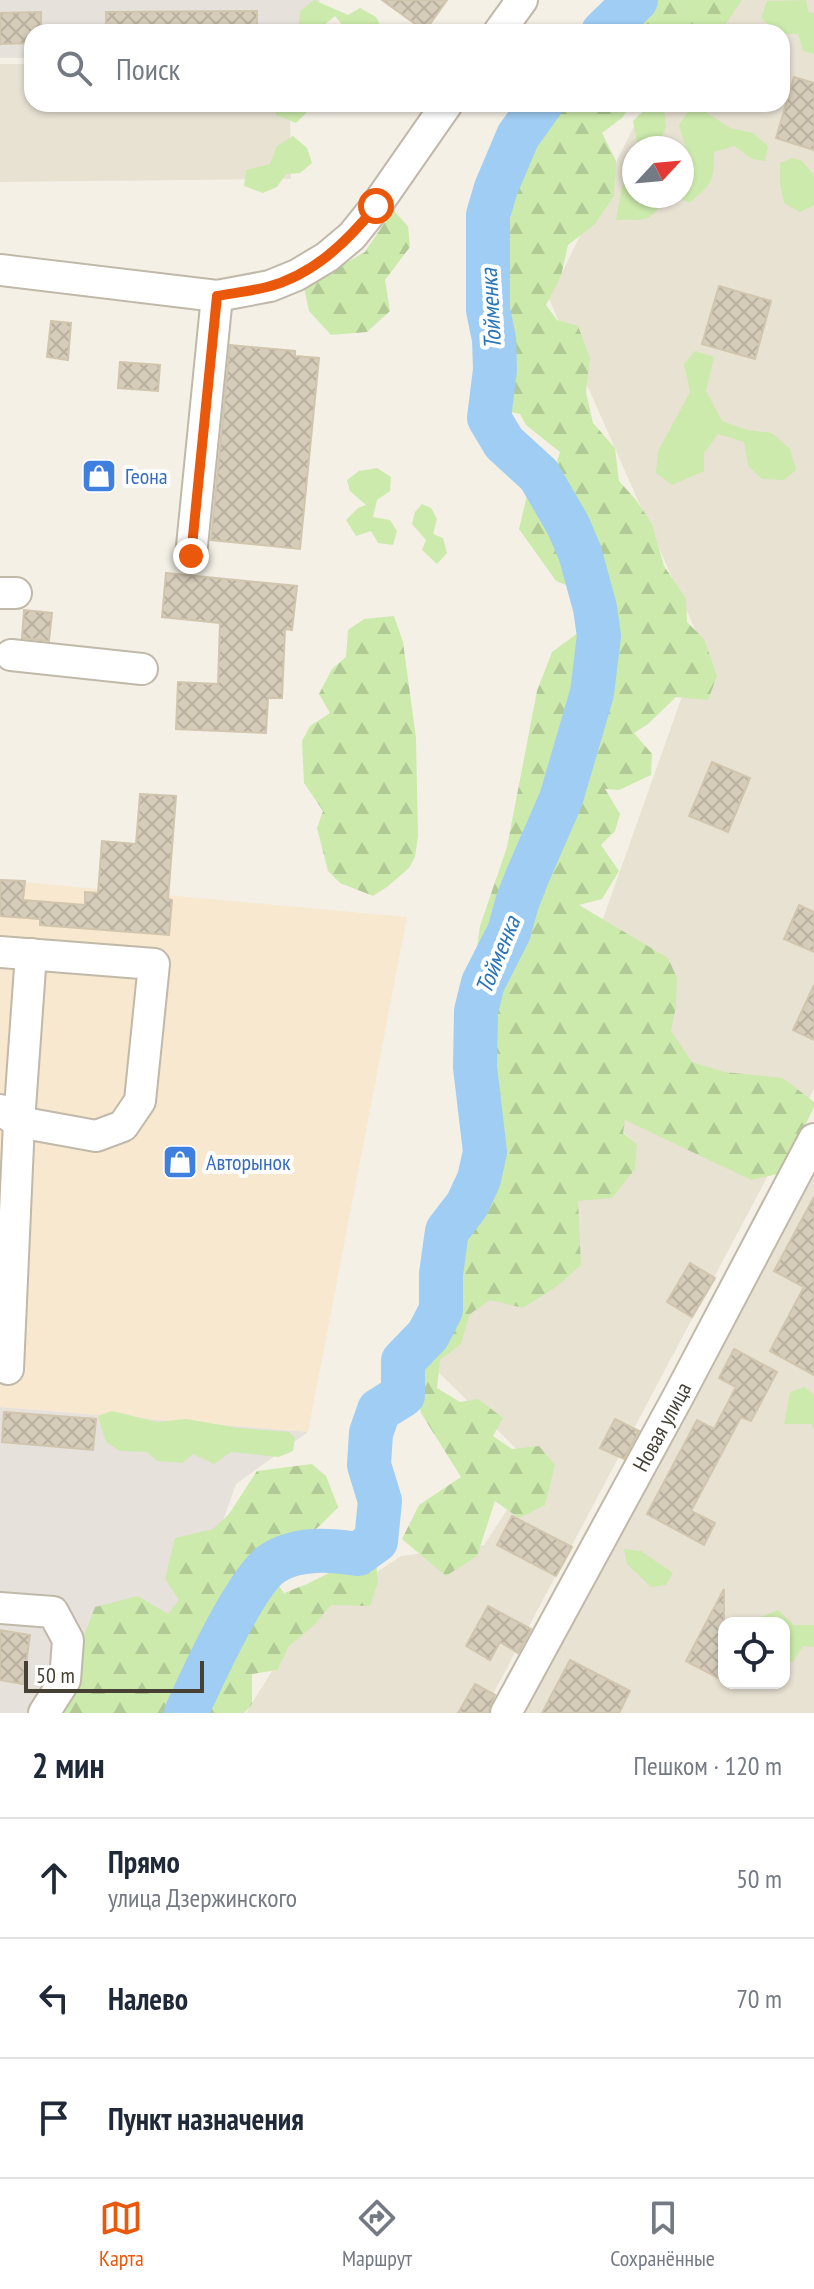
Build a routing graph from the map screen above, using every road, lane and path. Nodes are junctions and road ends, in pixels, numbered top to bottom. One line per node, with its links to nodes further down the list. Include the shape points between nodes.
1 (522, 0): 2 (street)
2 (505, 24)
3 (441, 112): 5 (street, via 376,206 327,257 270,286)
4 (0, 270): 5 (street)
5 (217, 296): 6 (street)
6 (191, 556)
7 (11, 655): 8 (street)
8 (142, 669)
9 (0, 952): 10 (street)
10 (31, 954): 11 (street); 11 (street, via 154,964 140,1101 123,1126 96,1136)
11 (9, 1116): 13 (street)
12 (814, 1139): 16 (street, Новая улица)
13 (8, 1369)
14 (0, 1608): 15 (street, via 53,1612 68,1640 65,1680)
15 (44, 1713)
16 (506, 1713)

